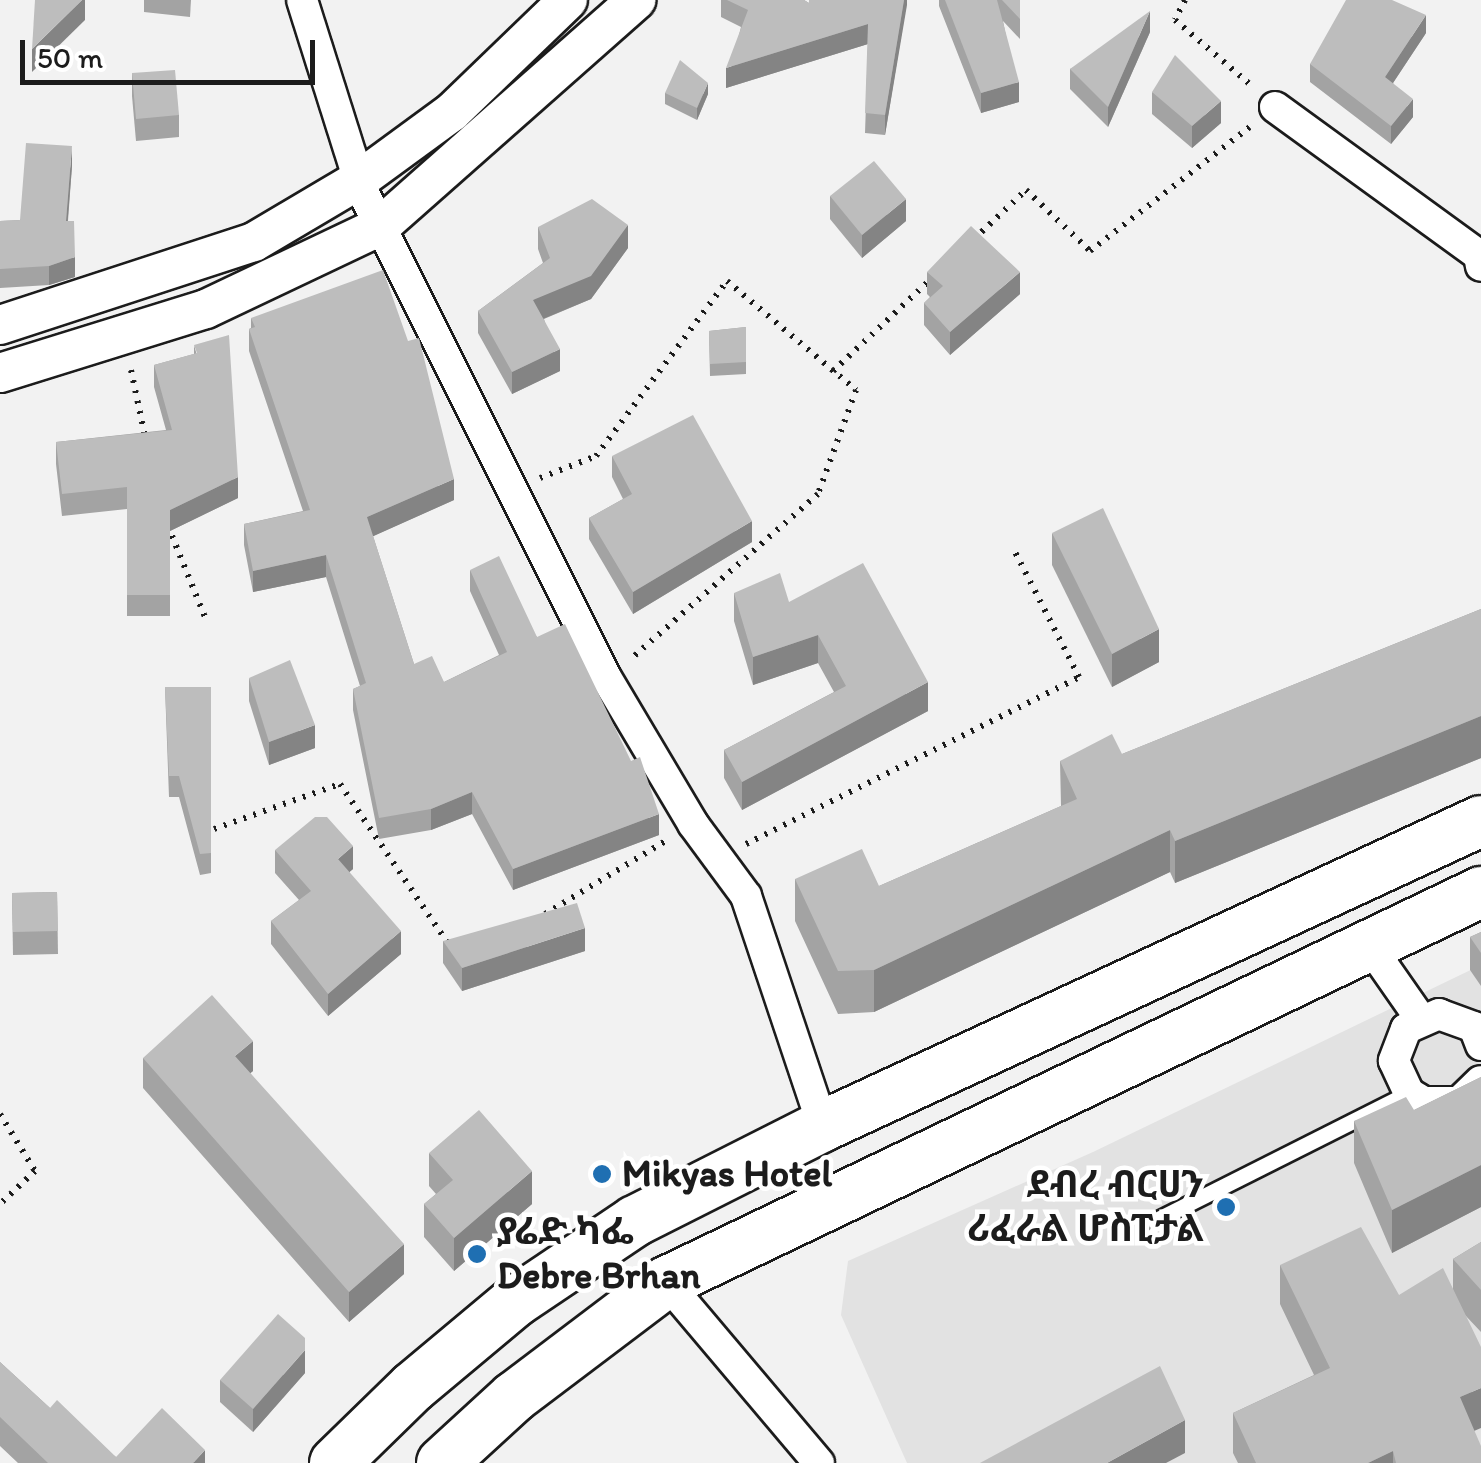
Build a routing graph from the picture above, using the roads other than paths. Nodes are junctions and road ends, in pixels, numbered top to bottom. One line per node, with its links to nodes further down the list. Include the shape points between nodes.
1 (302, 0): 5 (street)
2 (568, 0): 5 (street, via 452,112)
3 (636, 0): 6 (street)
4 (1281, 112): 7 (street, via 1479,255)
5 (359, 180): 6 (street); 8 (street, via 254,242)
6 (380, 226): 9 (street, via 206,310); 17 (street, via 607,680 746,896)
7 (1481, 266)
8 (0, 325)
9 (0, 373)
10 (1481, 821): 17 (highway)
11 (1481, 892): 12 (highway)
12 (1369, 945): 13 (street); 19 (highway)
13 (1420, 1018): 14 (street, via 1457,1017 1474,1026); 16 (street, via 1397,1044 1394,1061)
14 (1481, 1045)
15 (1481, 1081): 16 (street, via 1459,1102 1441,1106)
16 (1409, 1093): 18 (lane)
17 (823, 1126): 20 (highway, via 635,1221 516,1302)
18 (1154, 1221)
19 (666, 1282): 21 (highway, via 514,1397); 22 (street)
20 (335, 1463)
21 (442, 1463)
22 (819, 1463)

